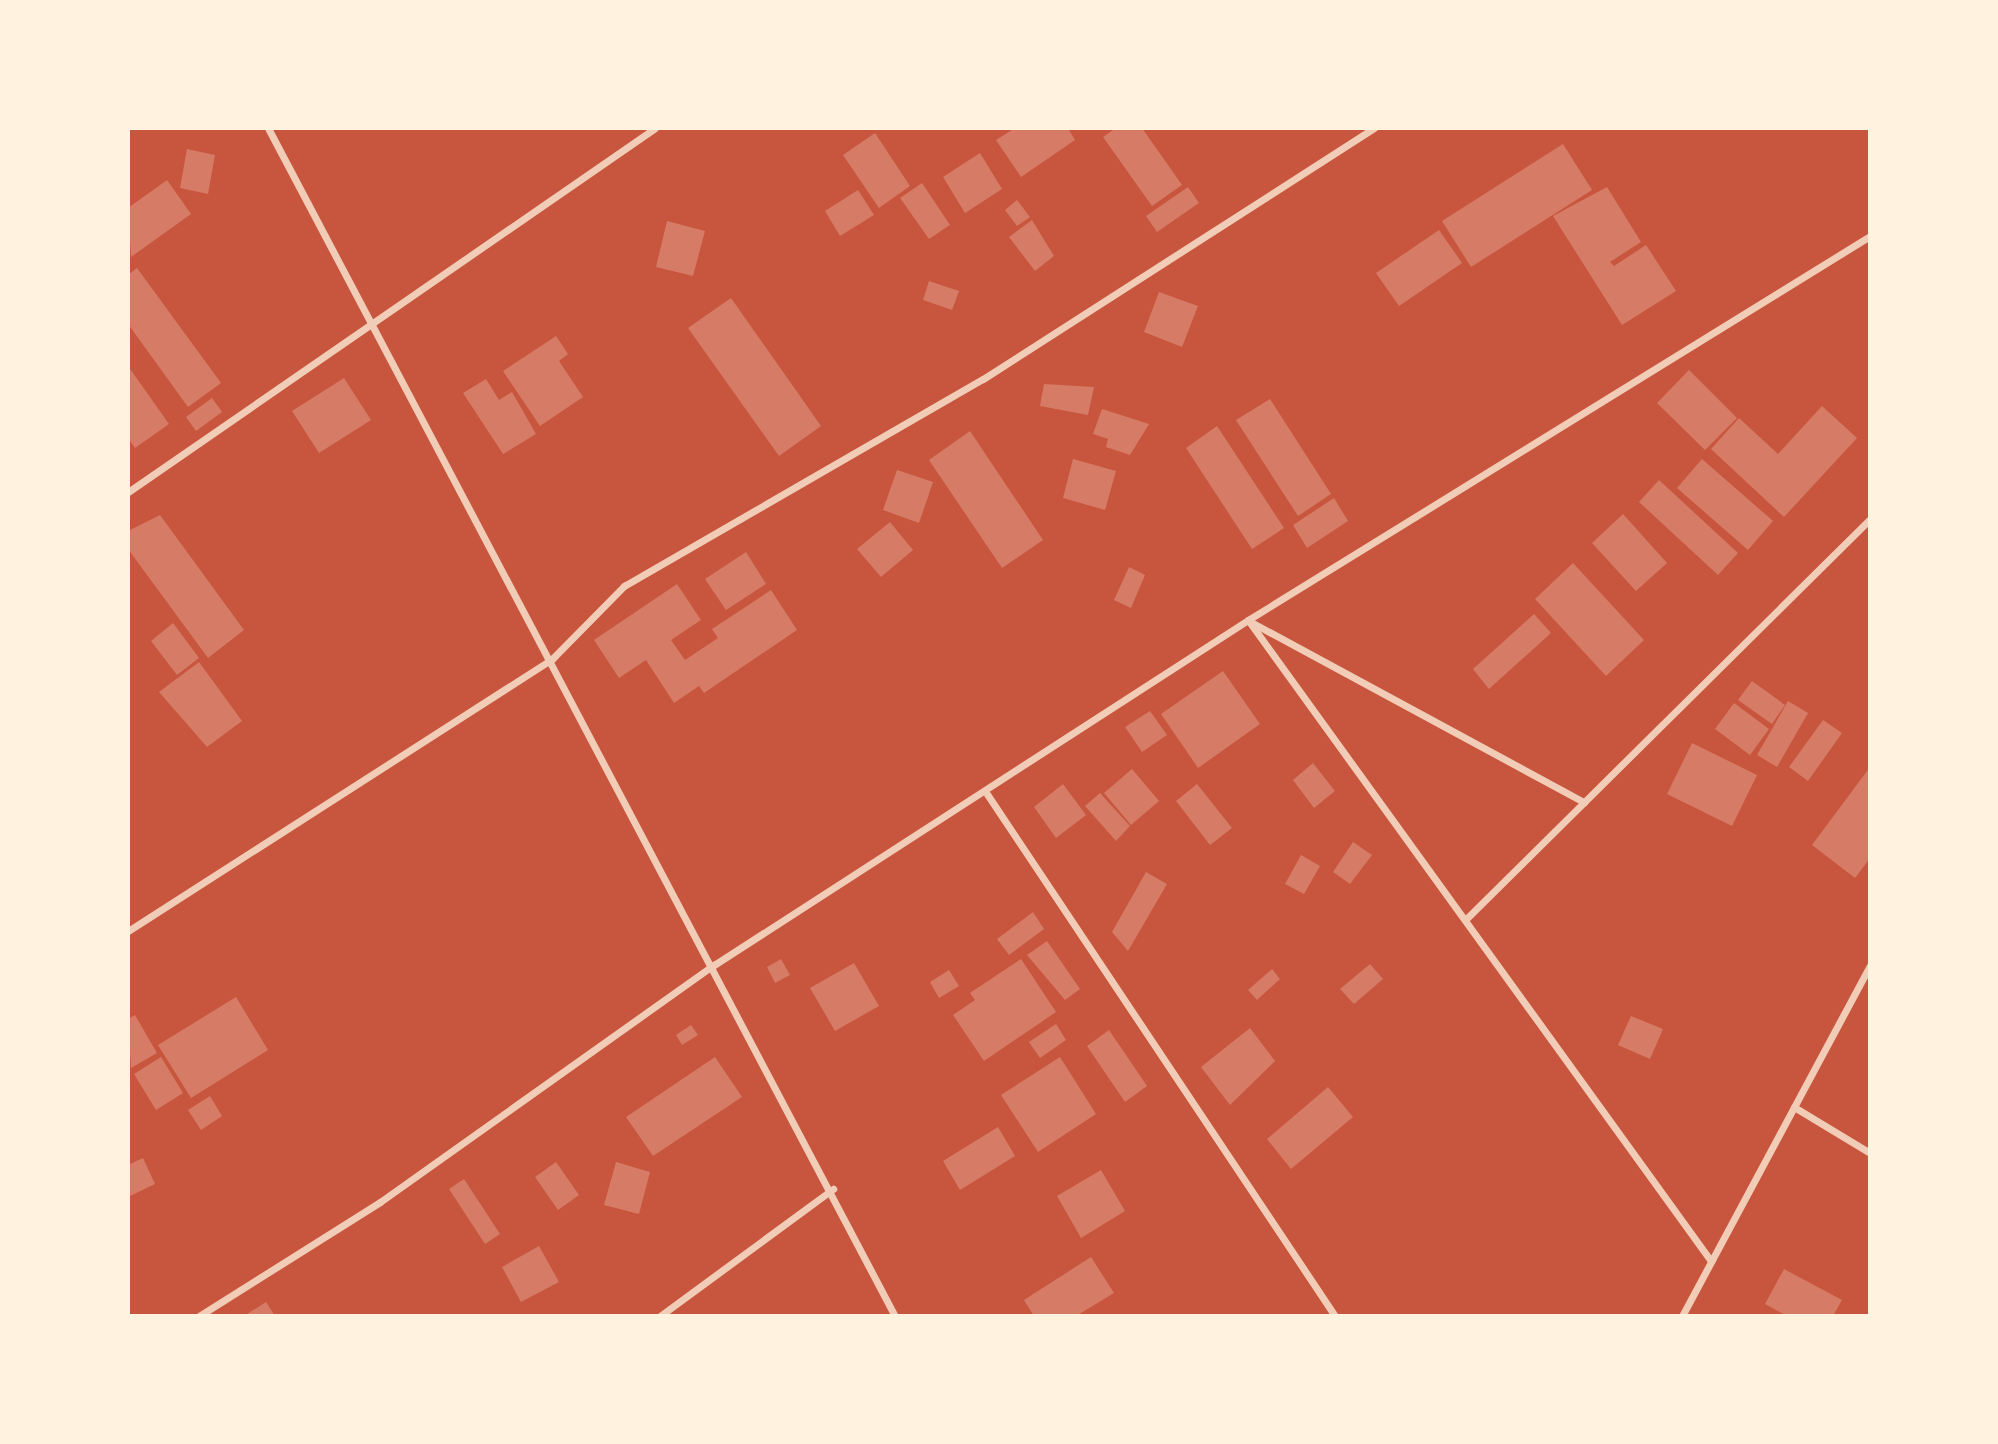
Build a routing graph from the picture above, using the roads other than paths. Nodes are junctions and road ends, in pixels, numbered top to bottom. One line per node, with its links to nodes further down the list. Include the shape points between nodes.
1 (268, 128): 5 (street)
2 (656, 128): 5 (street)
3 (1374, 128): 9 (street, via 984,379 624,586)
4 (1870, 236): 8 (street)
5 (373, 319): 6 (street); 9 (street)
6 (128, 492)
7 (1870, 519): 11 (street)
8 (1248, 620): 10 (street); 11 (street); 12 (street)
9 (552, 659): 13 (street); 14 (street)
10 (987, 794): 14 (street); 23 (street)
11 (1584, 802): 12 (street)
12 (1465, 920): 19 (street)
13 (128, 931)
14 (714, 965): 18 (street); 20 (street, via 380,1202)
15 (1870, 966): 16 (street)
16 (1794, 1107): 17 (street); 19 (street)
17 (1870, 1153)
18 (833, 1189): 21 (street); 22 (street)
19 (1711, 1261): 24 (street)
20 (199, 1316)
21 (660, 1316)
22 (895, 1316)
23 (1335, 1316)
24 (1682, 1316)

